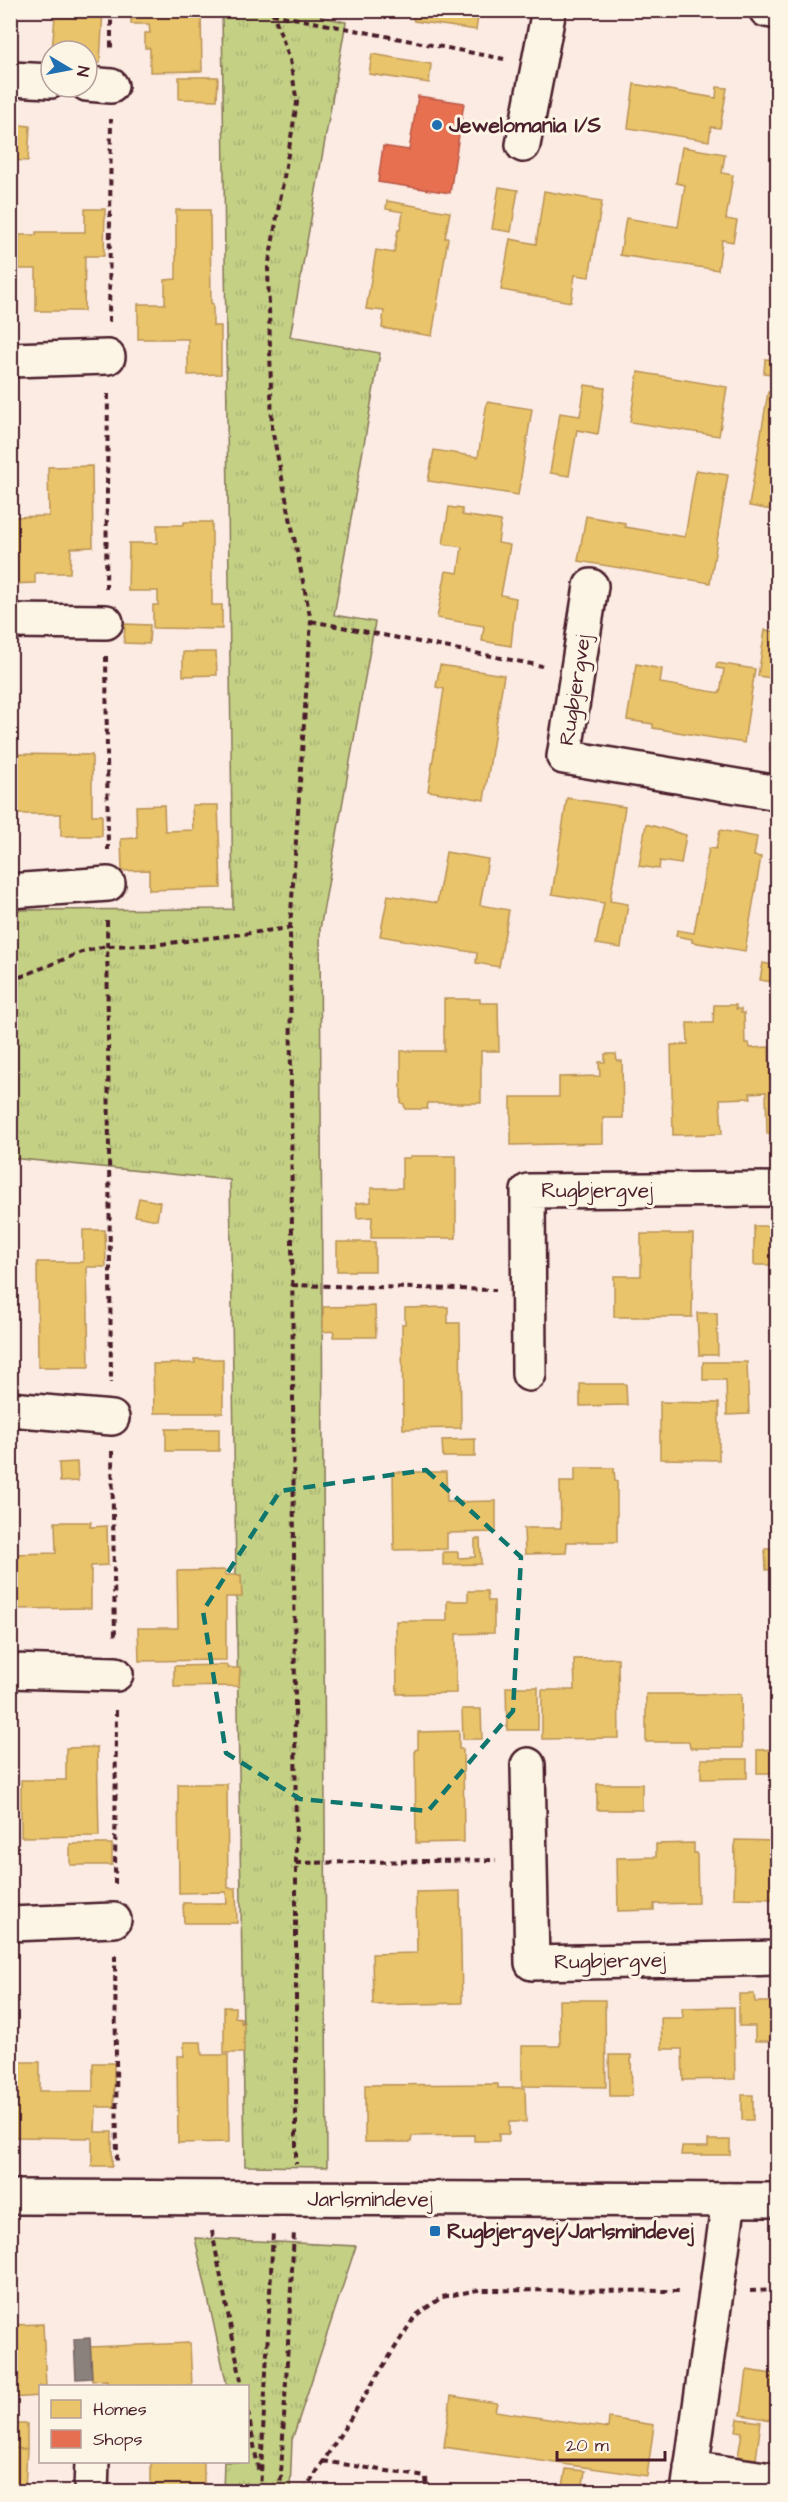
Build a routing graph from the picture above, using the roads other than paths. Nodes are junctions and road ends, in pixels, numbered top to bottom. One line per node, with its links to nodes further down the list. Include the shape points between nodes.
1 (549, 10): 6 (street)
2 (766, 10): 3 (street)
3 (777, 12)
4 (10, 79): 5 (street)
5 (39, 80)
6 (523, 145)
7 (108, 357): 8 (street)
8 (10, 360)
9 (591, 586): 12 (street, Rugbjergvej, via 564,758)
10 (10, 621): 11 (street)
11 (106, 622)
12 (777, 793)
13 (108, 884): 14 (street)
14 (10, 891)
15 (777, 1189): 16 (street, Rugbjergvej, via 528,1191)
16 (529, 1374)
17 (10, 1409): 18 (street)
18 (112, 1418)
19 (10, 1671): 20 (street)
20 (116, 1674)
21 (528, 1766): 24 (street, Rugbjergvej, via 532,1963)
22 (114, 1920): 23 (street)
23 (10, 1924)
24 (777, 1958)
25 (10, 2197): 26 (street, Jarlsmindevej)
26 (729, 2200): 27 (street, Jarlsmindevej); 29 (street)
27 (777, 2200)
28 (92, 2463): 31 (street)
29 (690, 2480): 30 (street)
30 (777, 2481)
31 (91, 2492)

